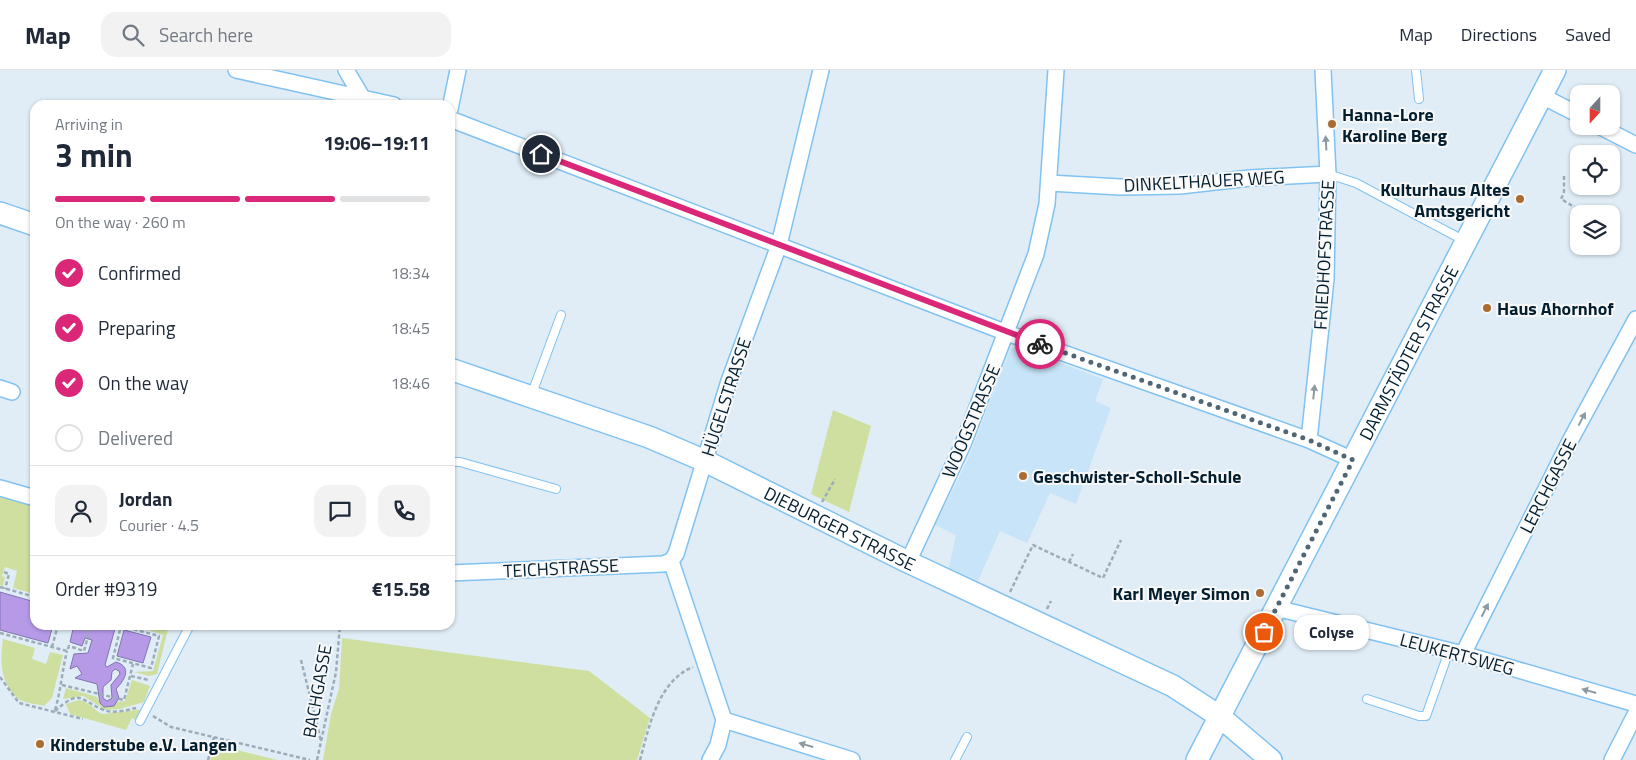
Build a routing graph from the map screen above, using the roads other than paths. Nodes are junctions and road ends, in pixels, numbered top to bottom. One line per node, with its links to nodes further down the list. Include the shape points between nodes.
1 (236, 70): 11 (street)
2 (346, 70): 12 (street)
3 (458, 70): 13 (street)
4 (821, 70): 23 (street, HÜGELSTRASSE)
5 (1056, 70): 19 (street, WOOGSTRASSE)
6 (1323, 70): 18 (street, FRIEDHOFSTRASSE, one-way to 6)
7 (1416, 70): 10 (lane)
8 (1555, 70): 9 (street, DARMSTÄDTER STRASSE)
9 (1542, 96): 14 (street); 22 (street, DARMSTÄDTER STRASSE)
10 (1419, 99)
11 (360, 100)
12 (363, 100)
13 (452, 100)
14 (1570, 111)
15 (455, 121): 23 (street)
16 (1616, 135): 17 (street)
17 (1636, 146)
18 (1328, 174): 19 (street, DINKELTHAUER WEG, via 1180,186); 22 (lane, via 1356,183); 29 (street, FRIEDHOFSTRASSE, one-way to 18, via 1326,279)
19 (1049, 183): 26 (street, WOOGSTRASSE, via 1036,254)
20 (0, 213): 21 (street)
21 (30, 223)
22 (1467, 242): 31 (street, DARMSTÄDTER STRASSE)
23 (779, 245): 26 (street); 30 (street, HÜGELSTRASSE, via 729,381)
24 (561, 316): 28 (lane)
25 (1636, 319): 41 (street, LERCHGASSE, one-way to 25)
26 (1007, 333): 29 (street); 37 (street, WOOGSTRASSE, via 960,451)
27 (455, 371): 28 (street, DIEBURGER STRASSE)
28 (530, 397): 30 (street, DIEBURGER STRASSE)
29 (1309, 440): 31 (street)
30 (705, 460): 36 (street, HÜGELSTRASSE, via 676,554); 37 (street, DIEBURGER STRASSE)
31 (1353, 460): 39 (street, DARMSTÄDTER STRASSE)
32 (455, 462): 34 (lane)
33 (0, 488): 35 (street)
34 (556, 489)
35 (30, 497)
36 (671, 561): 38 (street, TEICHSTRASSE, via 663,564); 46 (street)
37 (908, 562): 45 (street, DIEBURGER STRASSE, via 1173,686)
38 (455, 573)
39 (1276, 608): 41 (street, LEUKERTSWEG); 45 (street, DARMSTÄDTER STRASSE)
40 (187, 630): 47 (lane)
41 (1456, 652): 42 (lane, via 1426,716); 43 (street, LEUKERTSWEG, one-way to 41)
42 (1367, 699)
43 (1636, 704)
44 (1636, 713): 54 (street)
45 (1219, 716): 52 (street, DARMSTÄDTER STRASSE); 53 (street, DIEBURGER STRASSE)
46 (724, 720): 49 (street, via 718,745); 50 (street, one-way to 46)
47 (140, 721)
48 (967, 737): 51 (lane)
49 (710, 760)
50 (852, 760)
51 (955, 760)
52 (1197, 760)
53 (1272, 760)
54 (1612, 760)

